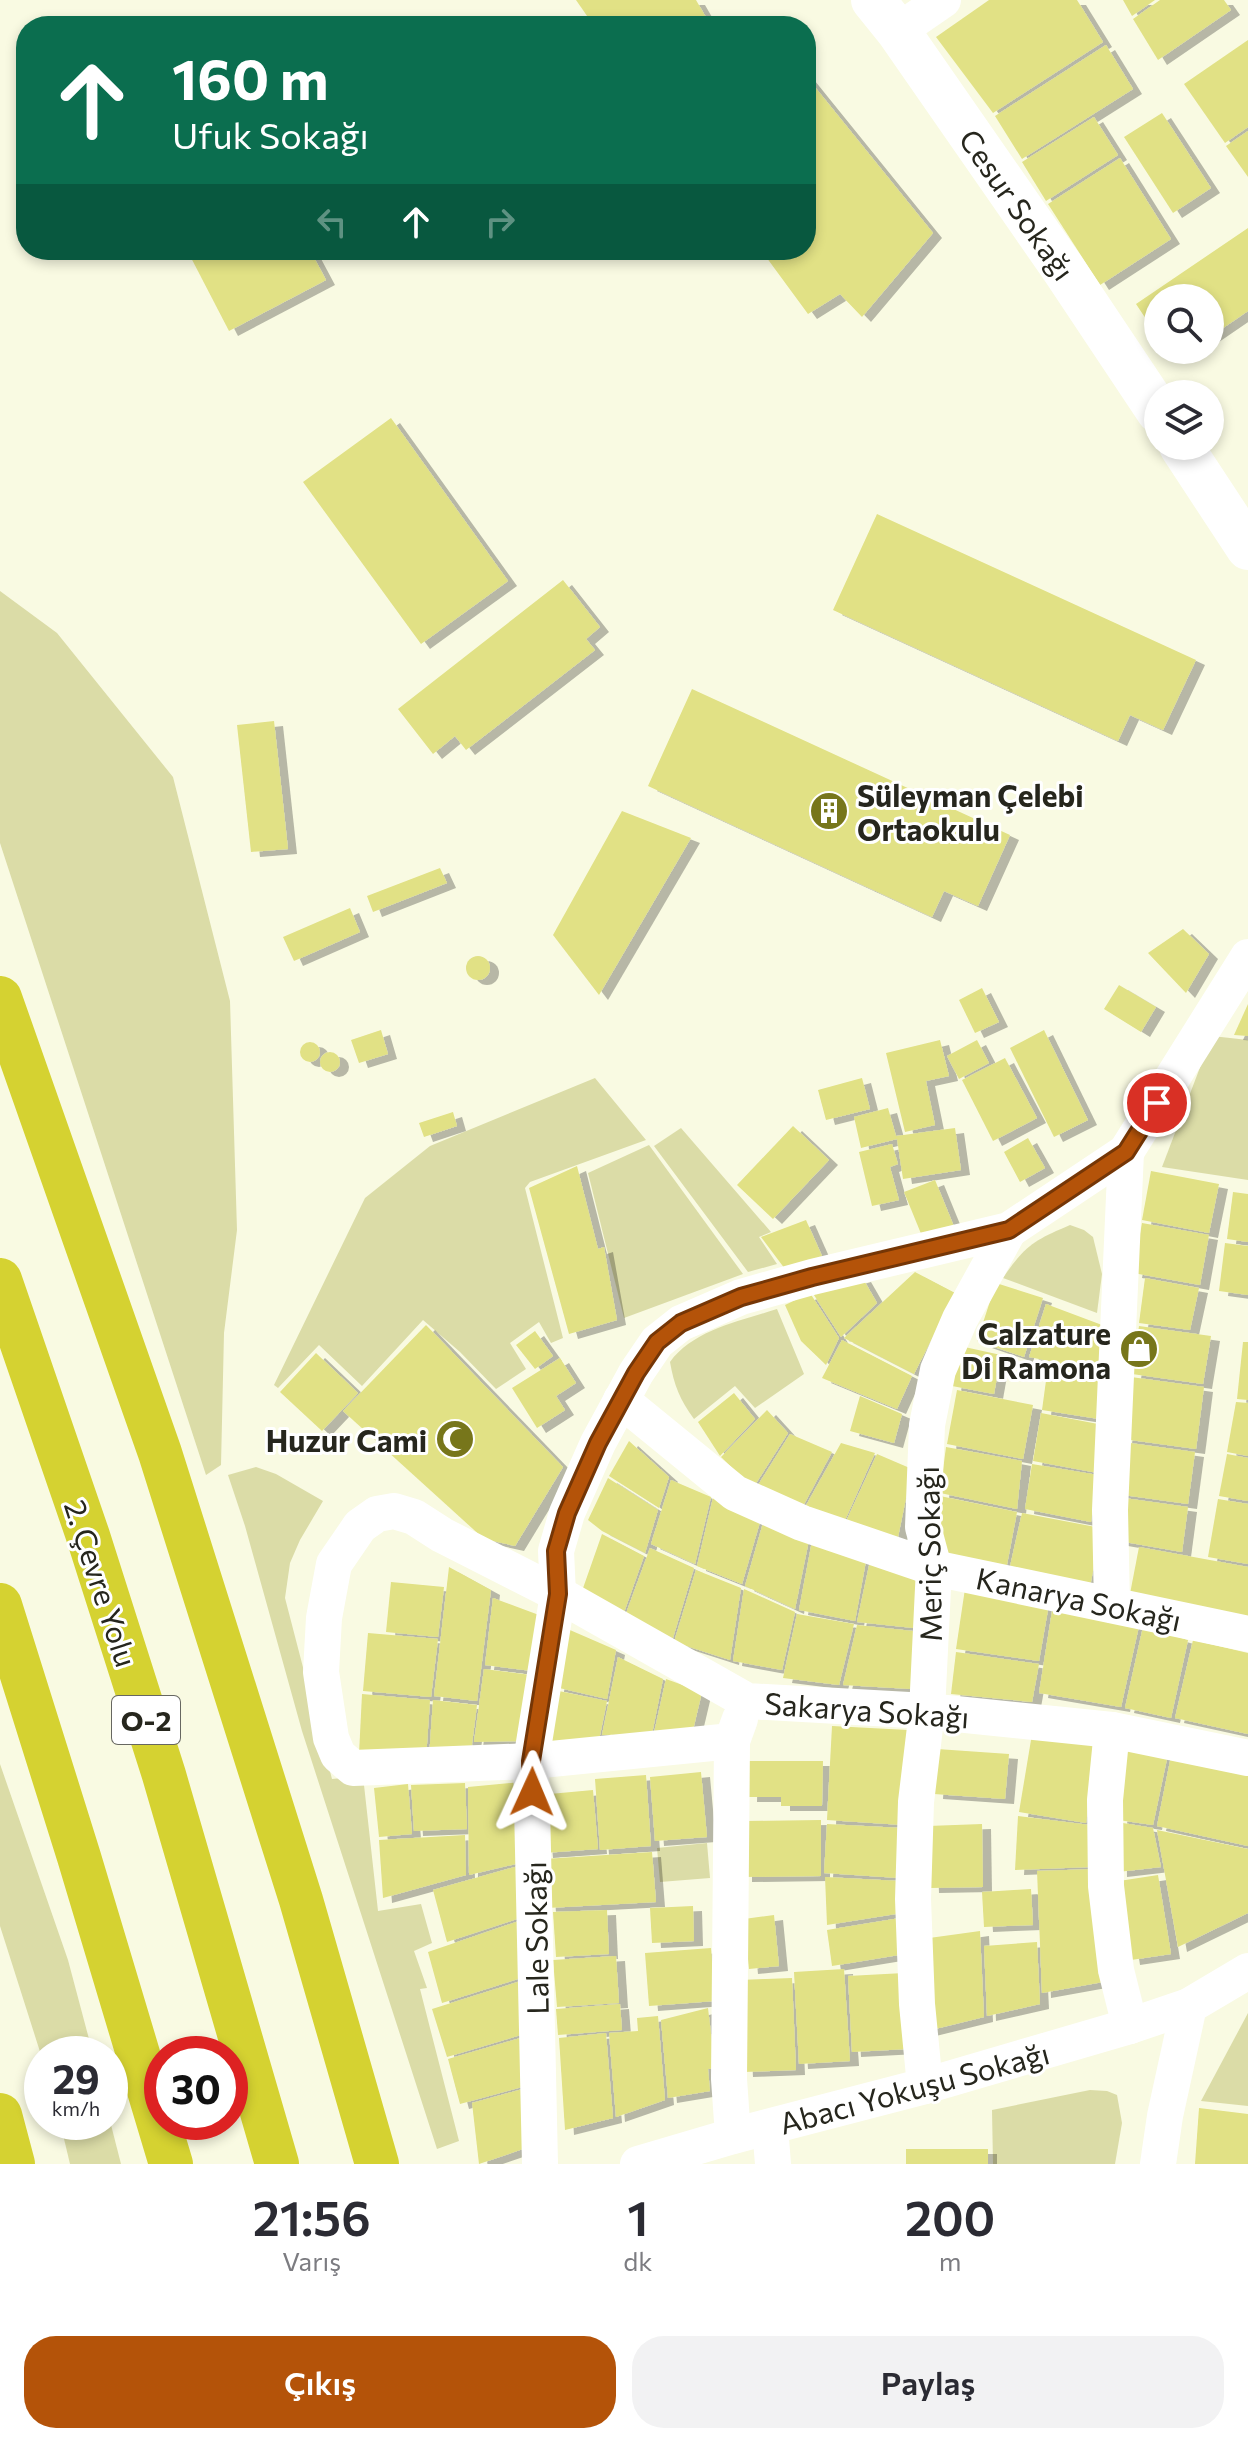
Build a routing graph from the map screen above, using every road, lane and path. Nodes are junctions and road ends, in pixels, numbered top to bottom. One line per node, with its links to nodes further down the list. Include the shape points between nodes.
1 (943, 0): 2 (street)
2 (886, 16): 3 (street, Cesur Sokağı)
3 (1144, 390)
4 (1190, 460): 5 (street)
5 (1248, 548)
6 (1248, 957): 8 (street)
7 (0, 998): 33 (highway, via 160,1453 301,1900)
8 (1126, 1152): 9 (street); 15 (street, via 1110,1510)
9 (1009, 1230): 11 (street, Lale Sokağı, via 741,1297 681,1323 657,1342); 12 (street, Meriç Sokağı, via 938,1370 927,1425 923,1527)
10 (0, 1280): 32 (highway, 2. Çevre Yolu / O-2, via 164,1775)
11 (621, 1400): 12 (street, Kanarya Sokağı, via 735,1493 802,1523); 13 (street, Lale Sokağı, via 567,1513 556,1551)
12 (934, 1568): 15 (street, Kanarya Sokağı); 18 (street, Meriç Sokağı)
13 (558, 1594): 17 (street, Sakarya Sokağı); 22 (street, Lale Sokağı); 22 (street, Sakarya Sokağı, via 394,1511 377,1514 360,1526 334,1564 324,1618 321,1672 331,1738 338,1755 353,1768)
14 (0, 1605): 31 (highway)
15 (1112, 1605): 16 (street, Kanarya Sokağı)
16 (1248, 1634)
17 (747, 1701): 18 (street, Sakarya Sokağı); 20 (street)
18 (927, 1711): 19 (street, Sakarya Sokağı); 26 (street, Meriç Sokağı, via 916,1802 913,1899)
19 (1112, 1730): 21 (street, Sakarya Sokağı); 25 (street, via 1105,1800 1106,1886 1116,1970)
20 (732, 1741): 22 (street, Sakarya Sokağı); 29 (street)
21 (1248, 1758)
22 (531, 1761): 34 (street, Lale Sokağı)
23 (1248, 1971): 24 (street)
24 (1189, 2006): 25 (street, Abacı Yokuşu Sokağı); 37 (street)
25 (1130, 2026): 26 (street, Abacı Yokuşu Sokağı)
26 (925, 2086): 28 (street, Abacı Yokuşu Sokağı)
27 (0, 2115): 30 (highway)
28 (770, 2127): 29 (street, Abacı Yokuşu Sokağı); 36 (street)
29 (733, 2136): 35 (street, Abacı Yokuşu Sokağı)
30 (13, 2164)
31 (171, 2164)
32 (277, 2164)
33 (377, 2164)
34 (540, 2164)
35 (638, 2164)
36 (773, 2164)
37 (1158, 2164)

